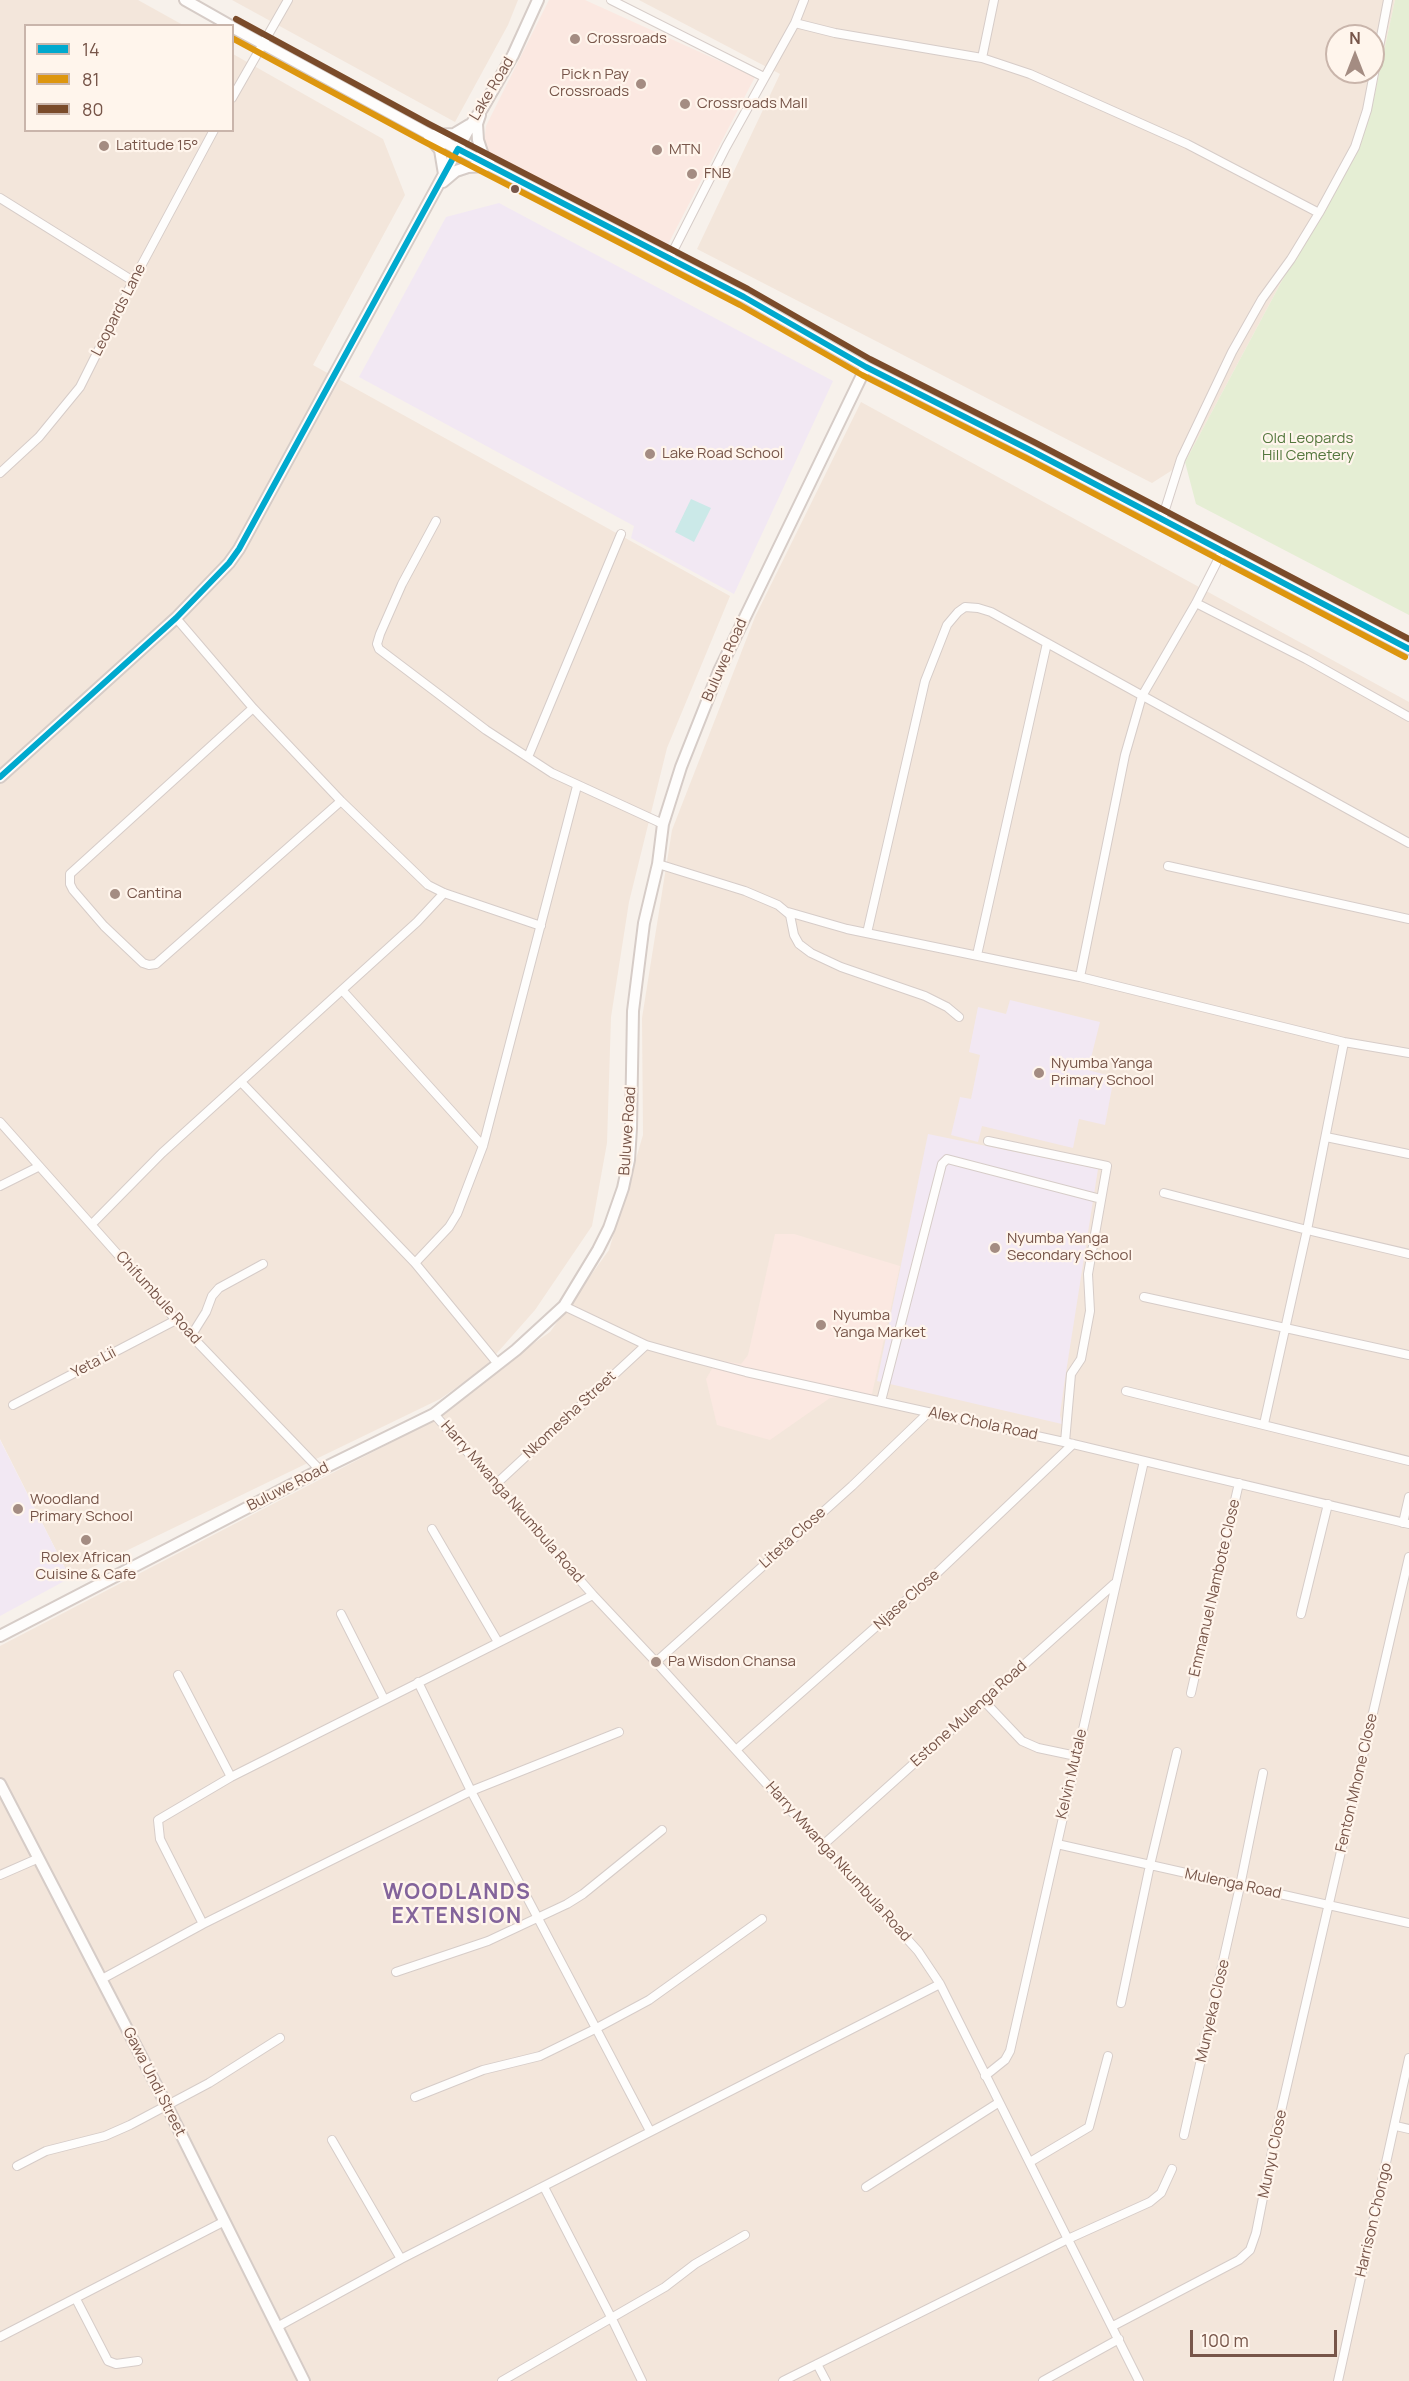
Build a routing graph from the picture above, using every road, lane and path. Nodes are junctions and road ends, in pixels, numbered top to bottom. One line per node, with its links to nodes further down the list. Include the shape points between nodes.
1 (185, 0): 9 (main road)
2 (288, 0): 11 (street)
3 (538, 0): 15 (main road, Lake Road)
4 (611, 0): 13 (street)
5 (804, 0): 8 (street)
6 (994, 0): 12 (street)
7 (1388, 0): 24 (street, via 1367,110 1355,147)
8 (795, 23): 12 (street); 13 (street)
9 (228, 24)
10 (234, 27): 11 (main road)
11 (264, 44): 14 (street); 18 (main road)
12 (982, 58): 24 (street, via 1048,81 1138,121)
13 (764, 77): 25 (street)
14 (234, 95)
15 (482, 109): 16 (main road, Lake Road); 20 (main road, via 477,140)
16 (472, 123): 18 (main road, via 444,136); 19 (main road, Lake Road)
17 (213, 132): 26 (street, Leopards Lane)
18 (425, 132): 19 (main road); 21 (main road, via 440,150)
19 (458, 149): 20 (main road); 21 (main road, Lake Road)
20 (492, 167): 22 (main road, via 456,171); 25 (main road)
21 (444, 174): 22 (main road, Lake Road)
22 (437, 187): 34 (main road, Lake Road, via 254,525 229,563)
23 (0, 198): 26 (street)
24 (1319, 213): 29 (street, via 1266,292 1232,352 1181,459)
25 (669, 259): 27 (main road)
26 (133, 281): 28 (street, Leopards Lane, via 80,387 39,437)
27 (866, 367): 29 (main road); 44 (main road, Buluwe Road, via 719,671)
28 (0, 473)
29 (1162, 519): 32 (main road)
30 (436, 521): 40 (street, via 402,584 377,644 486,730)
31 (621, 534): 40 (street)
32 (1223, 550): 33 (street); 36 (main road)
33 (1196, 603): 37 (street); 39 (street)
34 (176, 618): 38 (street); 41 (main road, Lake Road)
35 (1047, 643): 37 (street); 52 (street, via 978,608 964,607 947,625 925,681); 53 (street)
36 (1409, 649)
37 (1142, 696): 45 (street); 54 (street, via 1125,755)
38 (252, 708): 43 (street); 43 (street, via 70,874 73,890 104,926 144,963 156,964)
39 (1409, 717)
40 (528, 757): 42 (street)
41 (0, 777)
42 (577, 786): 44 (street); 51 (street)
43 (341, 801): 48 (street, via 428,885)
44 (663, 824): 46 (main road, Buluwe Road)
45 (1409, 843)
46 (658, 864): 49 (street, via 745,891); 75 (main road, Buluwe Road, via 644,923 633,1011 629,1160 609,1228)
47 (1168, 866): 50 (street)
48 (444, 893): 51 (street); 55 (street)
49 (788, 912): 52 (street); 56 (street, via 796,939 811,953 840,968 925,996)
50 (1409, 919)
51 (542, 926): 63 (street)
52 (867, 933): 53 (street)
53 (977, 955): 54 (street)
54 (1080, 977): 57 (street)
55 (342, 990): 59 (street); 63 (street)
56 (959, 1017)
57 (1344, 1042): 58 (street); 61 (street)
58 (1409, 1053)
59 (242, 1083): 69 (street, via 162,1153); 72 (street)
60 (0, 1122): 65 (street, Chifumbule Road)
61 (1326, 1137): 64 (street); 70 (street)
62 (988, 1141): 68 (street, via 1107,1166)
63 (483, 1146): 72 (street, via 453,1221)
64 (1409, 1154)
65 (38, 1167): 66 (street); 69 (street, Chifumbule Road)
66 (0, 1186)
67 (1164, 1193): 70 (street)
68 (1101, 1199): 83 (street, via 946,1159); 88 (street, via 1088,1275 1090,1311 1081,1359 1071,1374)
69 (92, 1224): 76 (street, Chifumbule Road)
70 (1306, 1230): 71 (street); 77 (street)
71 (1409, 1254)
72 (415, 1263): 81 (street)
73 (263, 1264): 78 (street, via 219,1288)
74 (1144, 1297): 77 (street)
75 (564, 1306): 79 (street, Alex Chola Road); 81 (main road, Buluwe Road)
76 (176, 1320): 78 (street, Chifumbule Road); 84 (street, Yeta Lii)
77 (1283, 1329): 80 (street); 87 (street)
78 (191, 1336): 91 (street, Chifumbule Road)
79 (646, 1345): 83 (street, Alex Chola Road, via 746,1372); 93 (street, Nkomesha Street)
80 (1409, 1355)
81 (498, 1364): 86 (main road, Buluwe Road)
82 (1126, 1391): 87 (street)
83 (881, 1401): 85 (street, Alex Chola Road)
84 (13, 1405)
85 (928, 1413): 88 (street, Alex Chola Road); 105 (street, Liteta Close)
86 (434, 1414): 91 (main road, Buluwe Road); 93 (street, Harry Mwanga Nkumbula Road)
87 (1264, 1424): 90 (street)
88 (1069, 1443): 89 (street, Alex Chola Road); 112 (street, Njase Close, via 937,1573)
89 (1144, 1461): 92 (street, Alex Chola Road); 99 (street, Kelvin Mutale)
90 (1409, 1461)
91 (320, 1470): 103 (main road, Buluwe Road)
92 (1239, 1483): 95 (street, Alex Chola Road); 108 (street, Emmanuel Nambote Close)
93 (495, 1485): 100 (street, Harry Mwanga Nkumbula Road)
94 (1409, 1497): 96 (street)
95 (1328, 1504): 96 (street, Alex Chola Road); 102 (street)
96 (1406, 1524)
97 (432, 1529): 104 (street)
98 (1409, 1557): 126 (street, Fenton Mhone Close)
99 (1115, 1583): 110 (street, Estone Mulenga Road); 114 (street, Kelvin Mutale)
100 (593, 1595): 104 (street); 105 (street, Harry Mwanga Nkumbula Road)
101 (341, 1614): 109 (street)
102 (1300, 1614)
103 (0, 1636)
104 (498, 1642): 107 (street)
105 (656, 1662): 112 (street, Harry Mwanga Nkumbula Road)
106 (178, 1675): 116 (street)
107 (418, 1682): 109 (street); 118 (street)
108 (1191, 1693)
109 (384, 1699): 116 (street)
110 (984, 1701): 114 (street, via 1022,1741); 121 (street, Estone Mulenga Road)
111 (619, 1732): 118 (street)
112 (736, 1750): 121 (street, Harry Mwanga Nkumbula Road)
113 (1177, 1752): 123 (street)
114 (1076, 1756): 120 (street, Kelvin Mutale)
115 (1263, 1773): 125 (street, Munyeka Close)
116 (231, 1777): 130 (street, via 157,1822 160,1839)
117 (0, 1784): 122 (main road, Gawa Undi Street)
118 (471, 1791): 127 (street); 130 (street)
119 (662, 1830): 127 (street, via 583,1894)
120 (1057, 1844): 123 (street, Mulenga Road); 139 (street, Kelvin Mutale, via 1010,2051 1005,2061)
121 (823, 1845): 133 (street, Harry Mwanga Nkumbula Road, via 918,1951)
122 (39, 1858): 124 (street); 132 (main road, Gawa Undi Street)
123 (1150, 1865): 125 (street, Mulenga Road); 134 (street)
124 (0, 1875)
125 (1240, 1886): 126 (street, Mulenga Road); 146 (street, Munyeka Close)
126 (1329, 1904): 129 (street, Mulenga Road); 159 (street, Munyu Close, via 1250,2250 1225,2269)
127 (537, 1918): 131 (street, via 479,1944); 135 (street)
128 (762, 1919): 135 (street, via 649,2000)
129 (1409, 1923)
130 (203, 1924): 132 (street)
131 (396, 1972)
132 (102, 1979): 142 (main road, Gawa Undi Street)
133 (940, 1984): 139 (street, Harry Mwanga Nkumbula Road); 145 (street)
134 (1121, 2003)
135 (595, 2029): 140 (street, via 540,2056 483,2070); 145 (street)
136 (280, 2038): 142 (street)
137 (1108, 2056): 148 (street, via 1089,2127)
138 (1409, 2058): 143 (street, Harrison Chongo)
139 (984, 2076): 141 (street, Harry Mwanga Nkumbula Road)
140 (415, 2097)
141 (998, 2103): 148 (street, Harry Mwanga Nkumbula Road); 152 (street)
142 (167, 2106): 149 (street, via 117,2131 46,2151); 153 (main road, Gawa Undi Street)
143 (1396, 2126): 144 (street); 172 (street, Harrison Chongo)
144 (1409, 2129)
145 (650, 2131): 151 (street)
146 (1184, 2135)
147 (332, 2140): 156 (street)
148 (1030, 2162): 155 (street, Harry Mwanga Nkumbula Road)
149 (17, 2166)
150 (1172, 2169): 155 (street, via 1161,2193 1150,2202)
151 (544, 2187): 156 (street); 158 (street)
152 (866, 2187)
153 (223, 2222): 157 (street); 160 (main road, Gawa Undi Street)
154 (745, 2235): 158 (street)
155 (1068, 2239): 159 (street, Harry Mwanga Nkumbula Road); 164 (street)
156 (401, 2259): 160 (street)
157 (76, 2299): 161 (street); 163 (street, via 108,2361)
158 (612, 2319): 166 (street); 167 (street)
159 (1113, 2326): 162 (street, Harry Mwanga Nkumbula Road)
160 (277, 2327): 165 (main road, Gawa Undi Street)
161 (0, 2337)
162 (1119, 2339): 170 (street); 171 (street, Harry Mwanga Nkumbula Road)
163 (138, 2361)
164 (817, 2364): 168 (street); 169 (street)
165 (304, 2381)
166 (502, 2381)
167 (642, 2381)
168 (783, 2381)
169 (826, 2381)
170 (1043, 2381)
171 (1139, 2381)
172 (1338, 2381)

